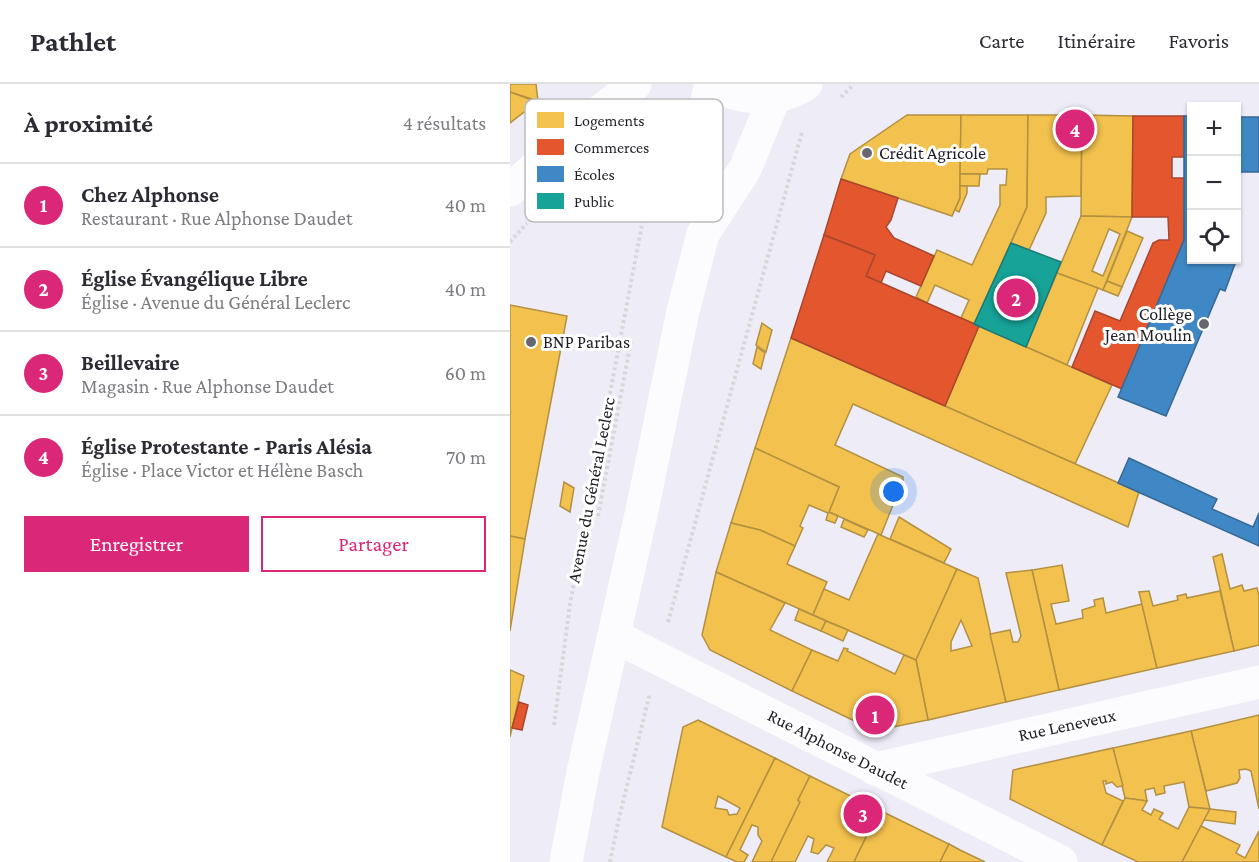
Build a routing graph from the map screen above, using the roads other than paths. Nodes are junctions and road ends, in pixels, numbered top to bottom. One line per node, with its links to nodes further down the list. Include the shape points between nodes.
1 (634, 84): 6 (main road)
2 (704, 84): 7 (lane)
3 (711, 84): 5 (main road, via 729,93 755,98)
4 (806, 84): 5 (main road)
5 (775, 96): 10 (main road, via 745,169)
6 (615, 99)
7 (701, 99)
8 (525, 177): 9 (main road)
9 (510, 190)
10 (723, 204)
11 (701, 222): 13 (lane)
12 (712, 222): 13 (main road)
13 (704, 234): 14 (main road, via 683,310)
14 (614, 636): 16 (main road, Rue Alphonse Daudet); 17 (main road)
15 (1259, 682): 16 (main road, Rue Leneveux)
16 (875, 769): 18 (main road, Rue Alphonse Daudet)
17 (566, 862)
18 (1061, 862)

